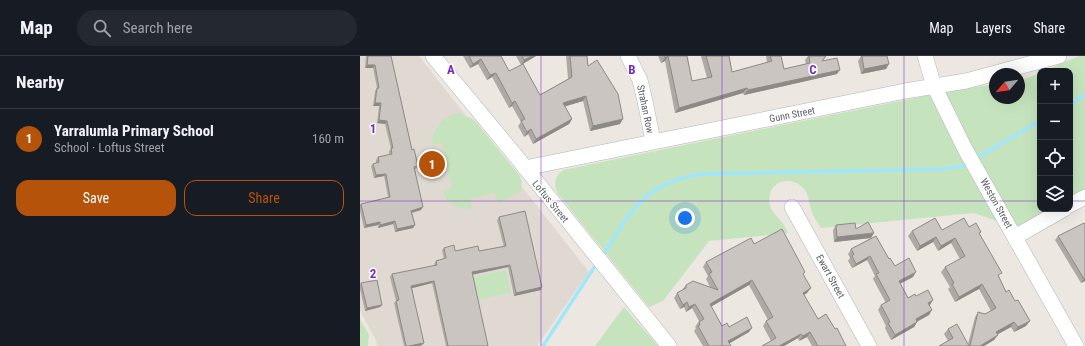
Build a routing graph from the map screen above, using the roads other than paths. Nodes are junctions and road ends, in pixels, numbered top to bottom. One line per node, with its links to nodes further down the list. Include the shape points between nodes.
1 (433, 56): 7 (street, Loftus Street)
2 (628, 56): 6 (street, Strahan Row, via 638,74)
3 (925, 56): 5 (street, Weston Street)
4 (1059, 56): 5 (street, Gunn Street, via 966,81)
5 (934, 86): 6 (street, Gunn Street); 12 (street, Weston Street, via 965,149)
6 (653, 141): 7 (street, Gunn Street)
7 (525, 168): 14 (street, Loftus Street)
8 (1085, 197): 9 (street)
9 (1073, 204)
10 (792, 207): 15 (street, Ewart Street)
11 (1059, 212): 12 (street)
12 (1015, 237): 13 (street, Weston Street)
13 (1070, 344)
14 (669, 346)
15 (869, 346)

